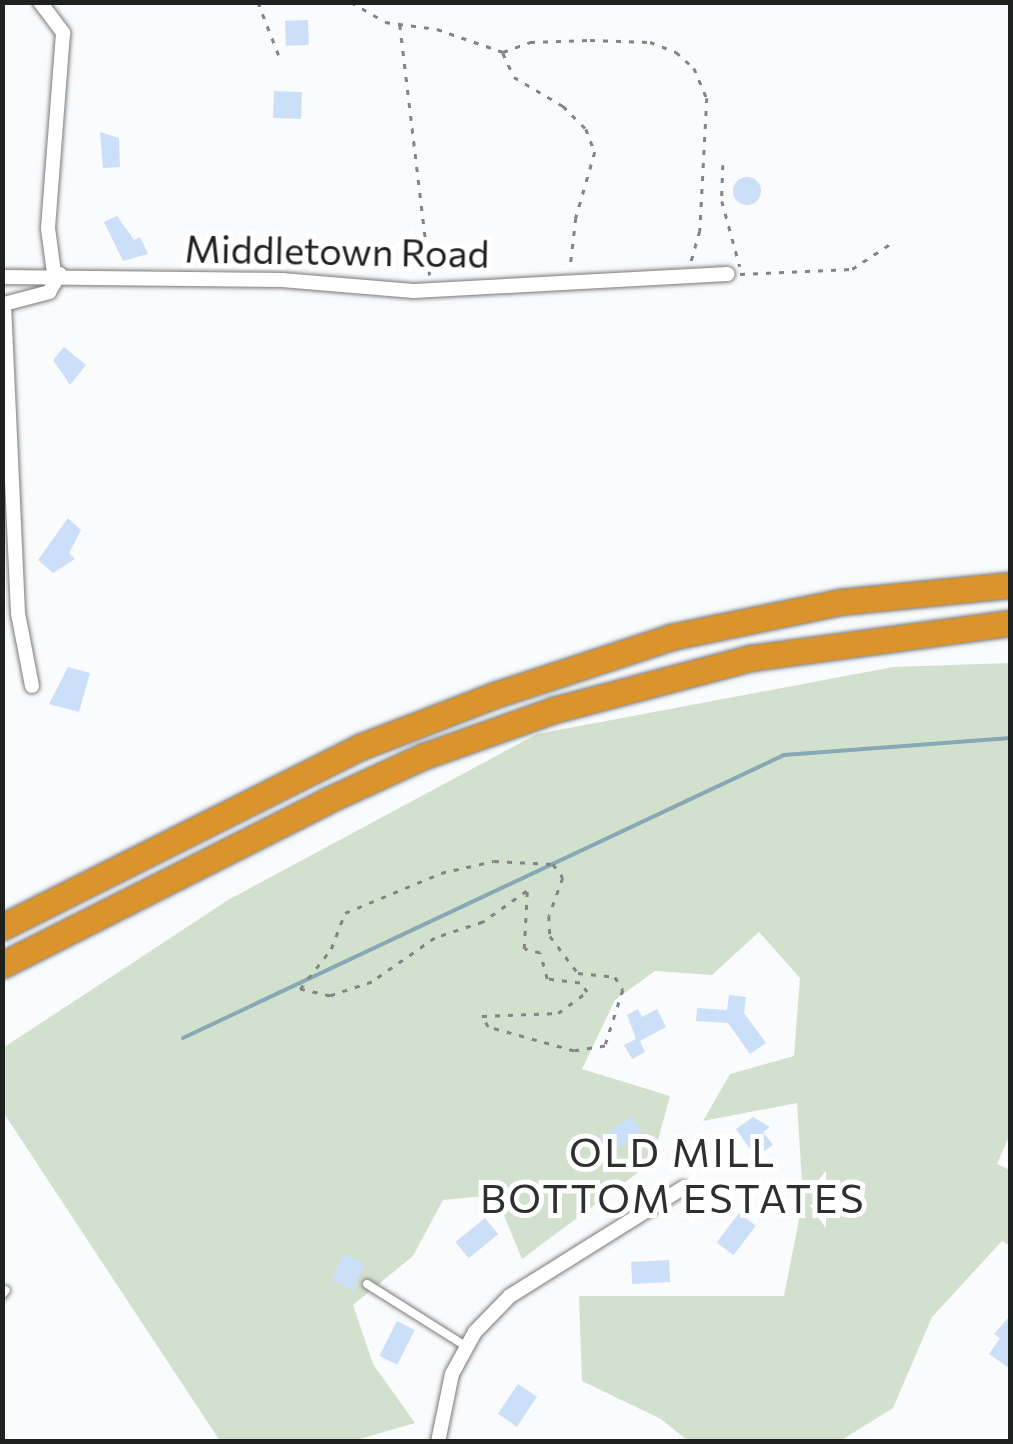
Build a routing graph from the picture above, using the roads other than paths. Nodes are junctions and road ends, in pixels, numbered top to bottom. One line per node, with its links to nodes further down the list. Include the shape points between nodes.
1 (40, 2): 2 (street, via 63,33 48,228)
2 (57, 274): 3 (street, Middletown Road, via 432,288); 4 (street, Middletown Road); 9 (street, via 49,292 4,304 18,613)
3 (734, 274)
4 (2, 277)
5 (1010, 586): 10 (highway, via 840,602 709,629 495,695 360,747)
6 (1010, 623): 7 (highway)
7 (947, 629): 8 (highway); 11 (highway, via 688,672 443,749)
8 (1010, 635)
9 (32, 686)
10 (2, 927)
11 (2, 965)
12 (683, 1188): 14 (street, via 534,1278)
13 (367, 1284): 14 (lane)
14 (467, 1347): 15 (street, via 452,1374)
15 (438, 1442)

